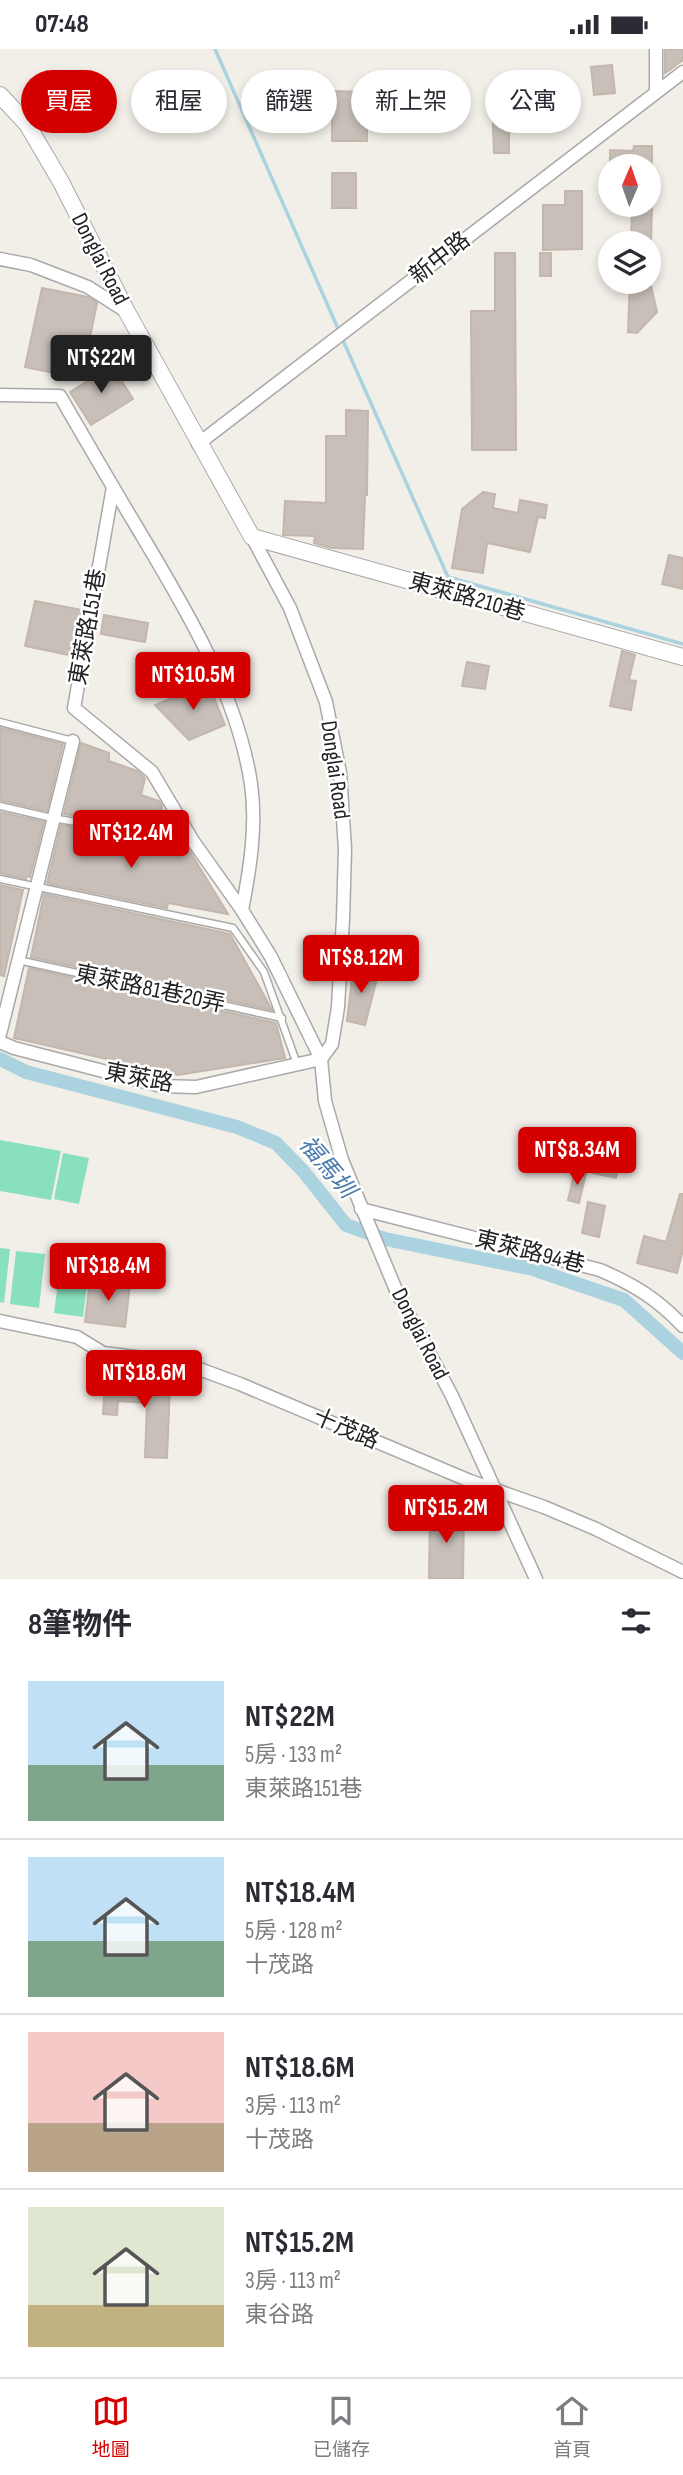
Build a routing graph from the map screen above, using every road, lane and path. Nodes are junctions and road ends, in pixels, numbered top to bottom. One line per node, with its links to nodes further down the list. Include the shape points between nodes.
1 (656, 49): 3 (street)
2 (683, 72): 3 (street, 新中路)
3 (656, 92): 8 (street, 新中路)
4 (0, 96): 6 (street, Donglai Road, via 34,135)
5 (0, 258): 6 (street, via 88,287)
6 (127, 312): 8 (street, Donglai Road)
7 (0, 395): 9 (street, via 60,396)
8 (198, 444): 10 (street, Donglai Road)
9 (113, 487): 16 (street, 東萊路151巷, via 74,708 152,772); 19 (street, via 189,614 242,741 251,786 252,858)
10 (252, 537): 11 (street, 東萊路210巷); 24 (street, Donglai Road, via 290,608 321,690 340,773 345,849 338,1007 332,1044)
11 (683, 657)
12 (0, 722): 13 (lane)
13 (73, 741): 15 (street)
14 (0, 806): 15 (lane)
15 (52, 818): 16 (lane); 18 (street)
16 (193, 841): 19 (street, 東萊路151巷)
17 (0, 879): 18 (lane)
18 (36, 887): 20 (street); 21 (lane, via 233,928 264,972)
19 (242, 910): 24 (street, 東萊路151巷, via 271,957)
20 (18, 960): 21 (lane, 東萊路81巷20弄); 22 (street)
21 (282, 1018): 25 (lane)
22 (0, 1034)
23 (0, 1042): 25 (street, 東萊路, via 161,1087 196,1087)
24 (321, 1059): 25 (street, 東萊路); 26 (street, Donglai Road, via 326,1101)
25 (297, 1064)
26 (361, 1209): 28 (street, 東萊路94巷, via 600,1270 633,1285); 29 (street, Donglai Road)
27 (0, 1321): 29 (street, 十茂路, via 77,1337 103,1353 183,1363)
28 (683, 1326)
29 (493, 1489): 30 (street, 十茂路, via 596,1529); 31 (street, Donglai Road)
30 (683, 1572)
31 (536, 1579)

